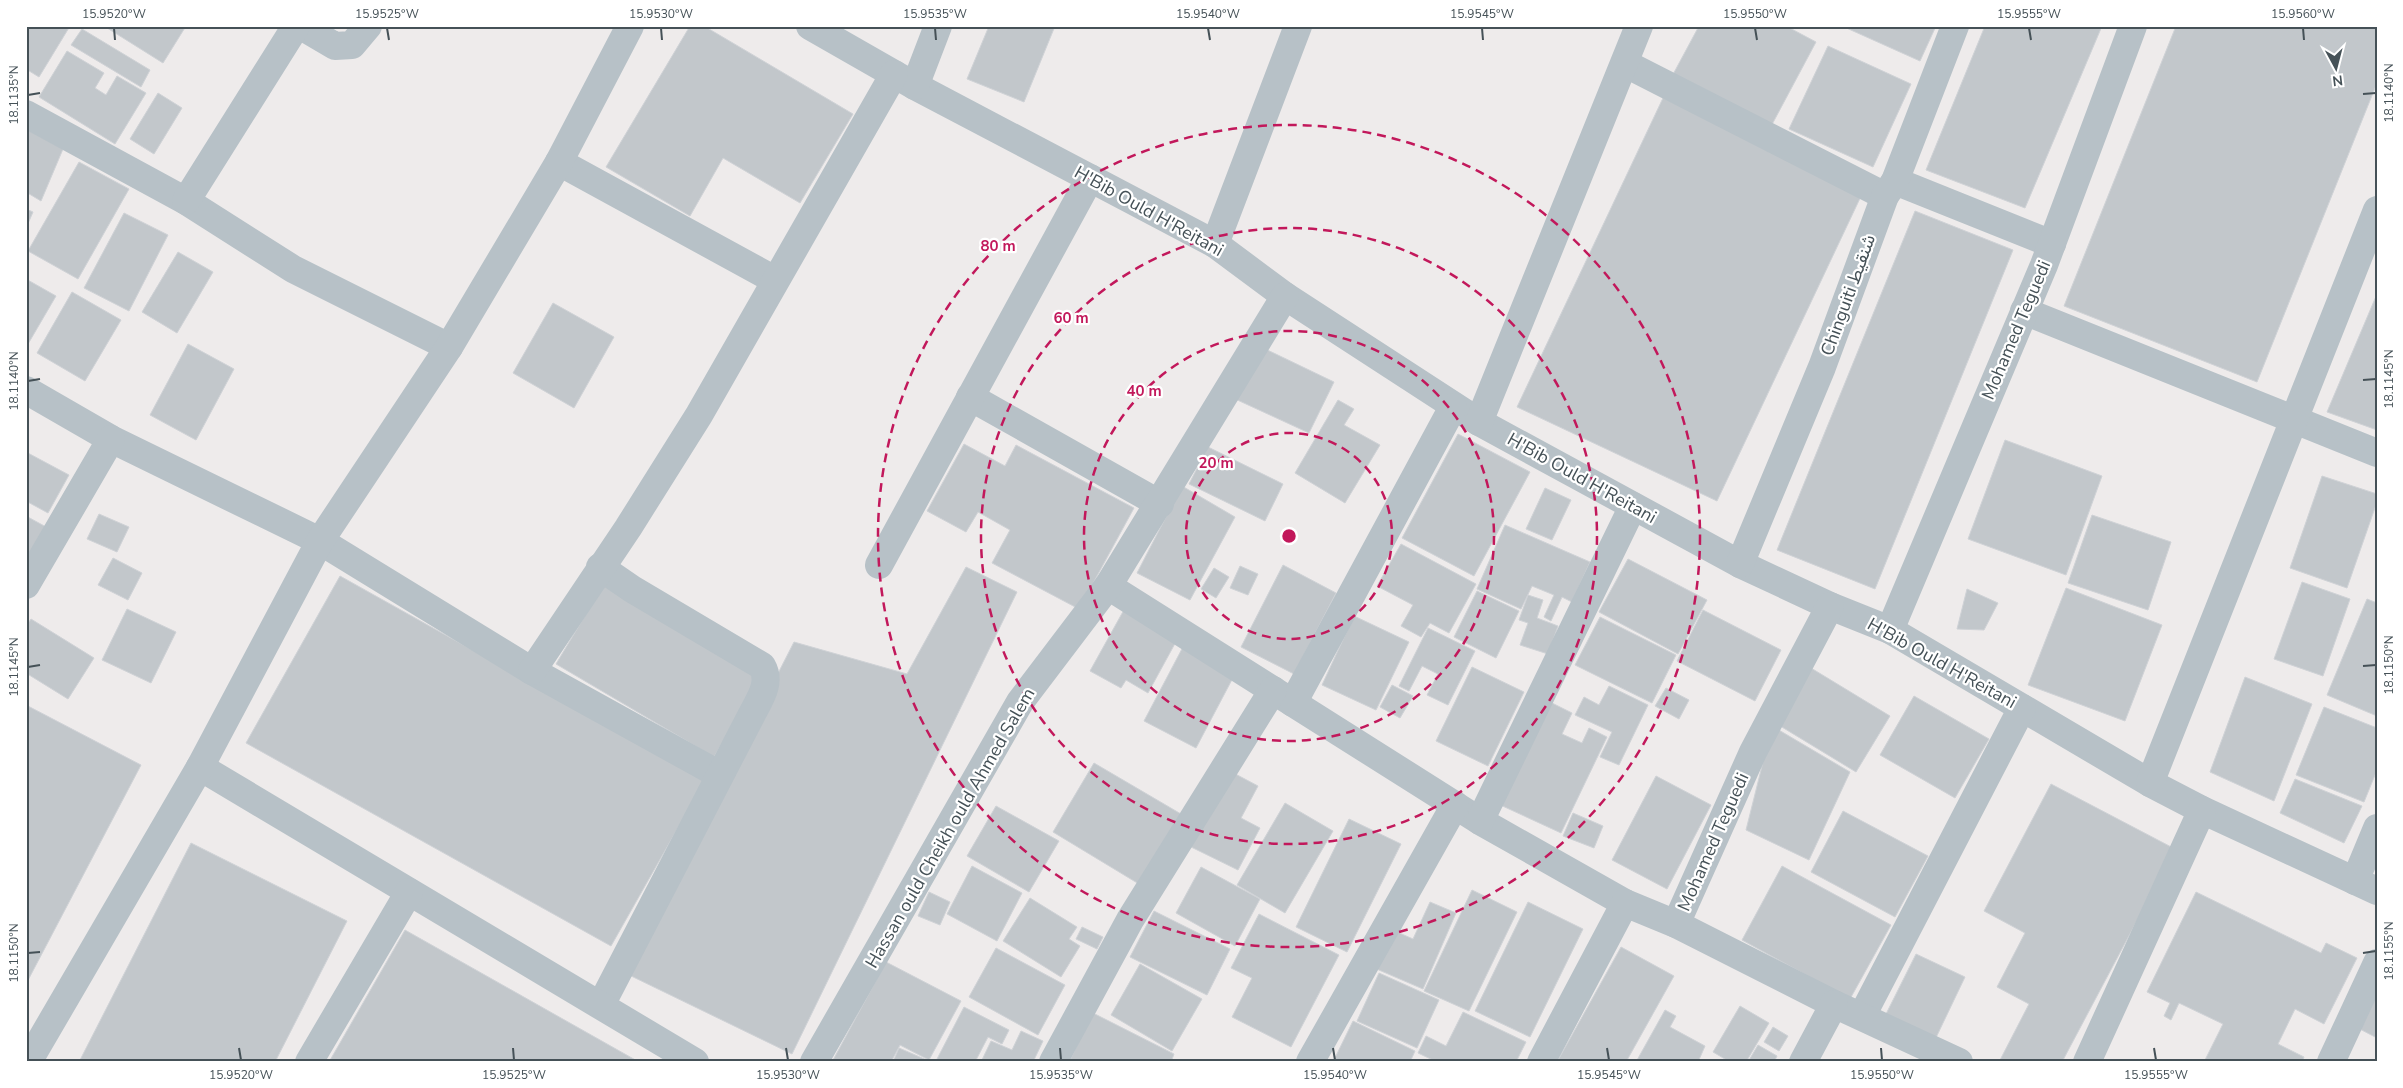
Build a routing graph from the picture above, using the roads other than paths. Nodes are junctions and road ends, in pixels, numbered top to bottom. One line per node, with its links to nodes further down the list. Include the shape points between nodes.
1 (296, 26): 17 (street)
2 (301, 26): 3 (street, via 335,46 352,44)
3 (368, 26)
4 (630, 26): 14 (street)
5 (810, 26): 12 (street, H'Bib Ould H'Reitani)
6 (938, 26): 12 (street)
7 (1298, 26): 19 (street)
8 (1639, 26): 11 (street)
9 (1955, 26): 16 (street, Chinguiti شنقيط)
10 (2133, 26): 20 (street, Mohamed Teguedi)
11 (1626, 64): 16 (street); 29 (street)
12 (905, 80): 15 (street, H'Bib Ould H'Reitani); 21 (street)
13 (26, 114): 17 (street)
14 (559, 162): 21 (street); 24 (street)
15 (1090, 178): 19 (street, H'Bib Ould H'Reitani); 26 (street)
16 (1890, 188): 20 (street); 35 (street, Chinguiti شنقيط, via 1822,367)
17 (186, 201): 24 (street, via 293,269)
18 (2377, 210): 28 (street)
19 (1214, 244): 22 (street, H'Bib Ould H'Reitani)
20 (2052, 244): 23 (street, Mohamed Teguedi)
21 (775, 280): 37 (street, via 699,415)
22 (1285, 296): 27 (street, H'Bib Ould H'Reitani); 32 (street, Hassan ould Cheikh ould Ahmed Salem)
23 (2024, 311): 28 (street); 41 (street, Mohamed Teguedi)
24 (449, 347): 34 (street)
25 (26, 390): 30 (street)
26 (970, 397): 32 (street); 36 (street)
27 (1453, 407): 29 (street, H'Bib Ould H'Reitani); 43 (street)
28 (2294, 421): 31 (street); 47 (street)
29 (1479, 422): 33 (street, H'Bib Ould H'Reitani)
30 (111, 439): 34 (street); 38 (street)
31 (2377, 453)
32 (1160, 504): 39 (street, Hassan ould Cheikh ould Ahmed Salem)
33 (1633, 506): 35 (street, H'Bib Ould H'Reitani); 50 (street)
34 (320, 541): 42 (street); 45 (street)
35 (1740, 564): 40 (street, H'Bib Ould H'Reitani)
36 (879, 565)
37 (600, 567): 42 (street); 46 (street, via 762,666 766,672 766,685)
38 (26, 584)
39 (1108, 586): 43 (street, Mohamed Teguedi); 63 (street, Hassan ould Cheikh ould Ahmed Salem, via 1020,702)
40 (1830, 606): 41 (street, H'Bib Ould H'Reitani); 55 (street, Mohamed Teguedi, via 1753,752)
41 (1890, 630): 44 (street, H'Bib Ould H'Reitani)
42 (532, 671): 46 (street)
43 (1283, 696): 48 (street, Mohamed Teguedi); 64 (street, via 1130,920)
44 (2022, 708): 47 (street, H'Bib Ould H'Reitani); 59 (street)
45 (200, 766): 53 (street); 60 (street)
46 (720, 775): 58 (street)
47 (2150, 783): 49 (street, H'Bib Ould H'Reitani)
48 (1455, 805): 50 (street, Mohamed Teguedi); 65 (street)
49 (2202, 810): 52 (street, H'Bib Ould H'Reitani); 69 (street)
50 (1480, 821): 54 (street, Mohamed Teguedi)
51 (2377, 828): 52 (street)
52 (2366, 886)
53 (409, 892): 58 (street); 61 (street)
54 (1625, 904): 55 (street, Mohamed Teguedi); 66 (street)
55 (1676, 924): 57 (street)
56 (2377, 963): 70 (street)
57 (1834, 1004): 59 (street); 67 (street)
58 (602, 1005): 62 (street)
59 (1862, 1016): 68 (street)
60 (28, 1062)
61 (309, 1062)
62 (695, 1062)
63 (814, 1062)
64 (1053, 1062)
65 (1310, 1062)
66 (1541, 1062)
67 (1802, 1062)
68 (1959, 1062)
69 (2087, 1062)
70 (2331, 1062)

